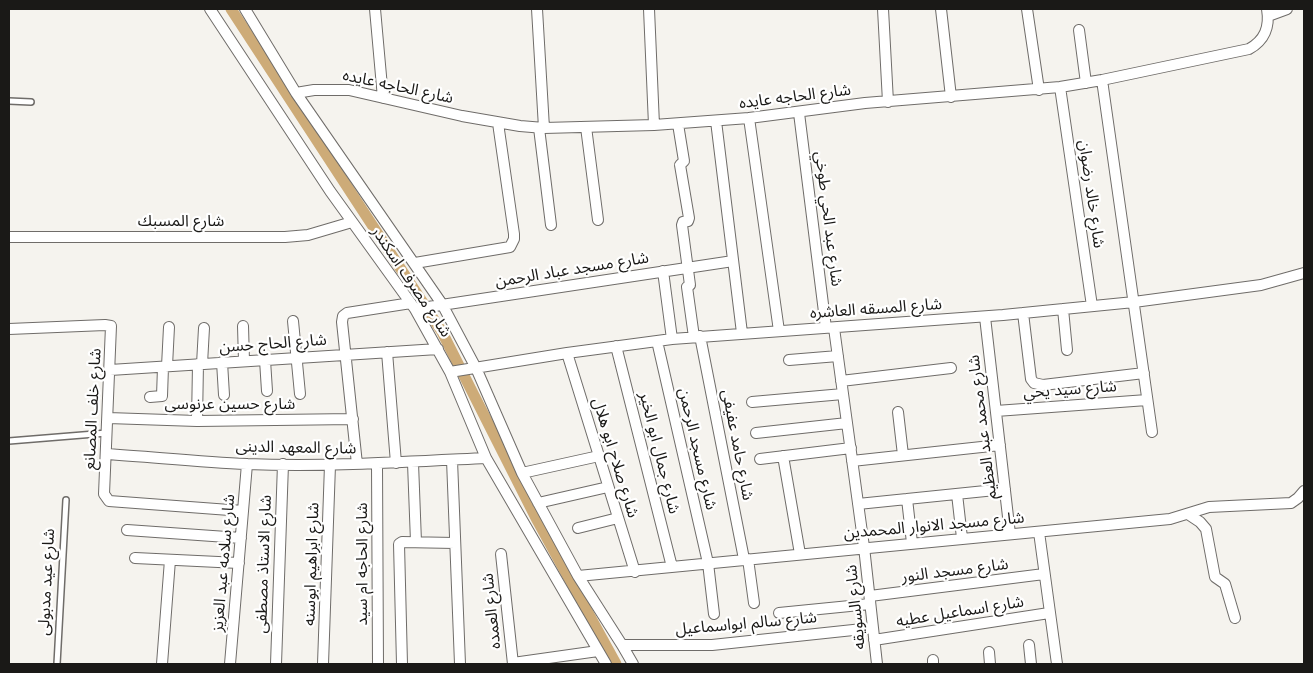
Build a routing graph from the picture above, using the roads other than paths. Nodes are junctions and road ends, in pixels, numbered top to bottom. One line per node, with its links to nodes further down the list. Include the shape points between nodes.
1 (210, 9): 31 (street, شارع مصرف اسكندر)
2 (245, 9): 16 (street, شارع مصرف اسكندر)
3 (375, 9): 18 (street)
4 (537, 9): 29 (street)
5 (649, 9): 27 (street)
6 (883, 9): 21 (street)
7 (941, 9): 17 (street)
8 (1027, 9): 15 (street)
9 (1286, 9): 10 (street)
10 (1268, 12): 12 (street, شارع الحاجه عايده, via 1266,32 1249,49)
11 (1079, 30): 13 (street)
12 (1102, 80): 13 (street, شارع الحاجه عايده); 39 (street)
13 (1086, 84): 14 (street, شارع الحاجه عايده)
14 (1060, 87): 15 (street, شارع الحاجه عايده); 42 (street, شارع خالد رضوان)
15 (1039, 90): 17 (street, شارع الحاجه عايده)
16 (296, 93): 18 (street, شارع الحاجه عايده, via 332,89); 35 (street, شارع مصرف اسكندر)
17 (951, 97): 21 (street, شارع الحاجه عايده)
18 (382, 98): 25 (street, شارع الحاجه عايده)
19 (9, 101): 20 (lane)
20 (31, 102)
21 (888, 102): 22 (street, شارع الحاجه عايده)
22 (799, 113): 23 (street, شارع الحاجه عايده); 50 (street, شارع عبد الحي طوخي)
23 (749, 118): 24 (street, شارع الحاجه عايده); 52 (street)
24 (716, 122): 26 (street, شارع الحاجه عايده); 34 (street)
25 (498, 123): 29 (street, شارع الحاجه عايده); 35 (street, via 514,234 510,248)
26 (678, 124): 27 (street, شارع الحاجه عايده); 36 (street, شارع حامد عفيفى, via 684,161 680,165 689,218 682,224)
27 (654, 125): 28 (street, شارع الحاجه عايده)
28 (586, 127): 29 (street, شارع الحاجه عايده); 30 (street)
29 (541, 128): 32 (street)
30 (598, 220)
31 (352, 222): 33 (street, شارع المسبك, via 308,235 285,237); 41 (street, شارع مصرف اسكندر)
32 (551, 225)
33 (9, 237)
34 (733, 261): 36 (street, شارع مسجد عباد الرحمن); 53 (street)
35 (415, 263): 40 (street, شارع مصرف اسكندر)
36 (688, 267): 37 (street, شارع مسجد عباد الرحمن); 54 (street, شارع حامد عفيفى, via 690,286 687,287)
37 (663, 271): 40 (street, شارع مسجد عباد الرحمن); 55 (street)
38 (1304, 272): 39 (street, شارع المسقه العاشره, via 1261,285)
39 (1134, 302): 42 (street, شارع المسقه العاشره); 75 (street)
40 (442, 304): 41 (street, شارع مسجد عباد الرحمن); 71 (street, شارع مصرف اسكندر)
41 (413, 306): 58 (street, شارع مصرف اسكندر); 62 (street, شارع مسجد عباد الرحمن, via 344,314)
42 (1092, 306): 43 (street, شارع المسقه العاشره)
43 (1063, 309): 44 (street, شارع المسقه العاشره); 59 (street)
44 (1023, 313): 45 (street, شارع المسقه العاشره); 75 (street, via 1031,379 1038,385)
45 (985, 317): 50 (street, شارع المسقه العاشره); 84 (street, شارع محمد عبد العظيم)
46 (293, 321): 64 (street)
47 (243, 326): 67 (street)
48 (169, 328): 70 (street)
49 (204, 328): 69 (street)
50 (830, 328): 52 (street, شارع المسقه العاشره); 63 (street, شارع عبد الحي طوخي)
51 (9, 329): 73 (street, شارع خلف المصانع, via 111,326)
52 (779, 331): 53 (street, شارع المسقه العاشره)
53 (742, 333): 54 (street, شارع المسقه العاشره)
54 (697, 336): 55 (street, شارع المسقه العاشره); 136 (street, شارع حامد عفيفى)
55 (672, 339): 56 (street, شارع المسقه العاشره)
56 (657, 341): 57 (street, شارع المسقه العاشره); 138 (street, شارع مسجد الرحمن)
57 (616, 346): 61 (street, شارع المسقه العاشره); 140 (street, شارع جمال ابو الخير)
58 (438, 349): 60 (street, شارع الحاج حسن); 74 (street, شارع مصرف اسكندر)
59 (1067, 350)
60 (387, 352): 62 (street, شارع الحاج حسن); 104 (street)
61 (567, 353): 71 (street, شارع المسقه العاشره); 98 (street, شارع صلاح ابو هلال)
62 (346, 354): 64 (street, شارع الحاج حسن); 87 (street)
63 (838, 356): 66 (street); 76 (street, شارع عبد الحي طوخي)
64 (297, 358): 65 (street, شارع الحاج حسن); 78 (street)
65 (265, 360): 67 (street, شارع الحاج حسن); 77 (street)
66 (790, 360)
67 (244, 361): 68 (street, شارع الحاج حسن)
68 (222, 362): 69 (street, شارع الحاج حسن); 80 (street)
69 (200, 364): 70 (street, شارع الحاج حسن); 88 (street)
70 (165, 366): 73 (street, شارع الحاج حسن); 81 (street, via 162,396)
71 (476, 368): 74 (street, شارع المسقه العاشره); 111 (street, شارع مصرف اسكندر)
72 (950, 368): 76 (street)
73 (110, 370): 86 (street, شارع خلف المصانع)
74 (450, 372): 100 (street, شارع مصرف اسكندر)
75 (1144, 373): 82 (street)
76 (841, 381): 79 (street, شارع عبد الحي طوخي)
77 (267, 391)
78 (300, 394)
79 (843, 394): 83 (street); 89 (street, شارع عبد الحي طوخي)
80 (224, 395)
81 (150, 397)
82 (1147, 400): 84 (street, شارع سيد يحي); 90 (street)
83 (752, 402)
84 (996, 411): 94 (street, شارع محمد عبد العظيم)
85 (898, 412): 97 (street)
86 (108, 418): 88 (street, شارع حسين عرنوسى); 91 (street, شارع خلف المصانع)
87 (352, 419): 88 (street, شارع حسين عرنوسى); 108 (street)
88 (197, 421)
89 (847, 423): 92 (street); 95 (street, شارع عبد الحي طوخي)
90 (1152, 432)
91 (107, 433): 93 (lane); 96 (street, شارع خلف المصانع)
92 (756, 433)
93 (9, 441)
94 (1000, 445): 97 (street); 113 (street, شارع محمد عبد العظيم)
95 (850, 448): 99 (street); 103 (street, شارع السويقه)
96 (106, 454): 106 (street, شارع المعهد الدينى); 120 (street, شارع خلف المصانع, via 104,494 114,503)
97 (903, 455): 103 (street)
98 (599, 456): 111 (street); 112 (street, شارع صلاح ابو هلال)
99 (784, 456): 101 (street); 134 (street)
100 (486, 458): 102 (street, شارع المعهد الدينى); 154 (street, شارع مصرف اسكندر)
101 (760, 459)
102 (452, 460): 105 (street, شارع المعهد الدينى); 130 (street)
103 (852, 461): 119 (street, شارع السويقه)
104 (396, 463): 105 (street, شارع المعهد الدينى); 109 (street, شارع المعهد الدينى)
105 (413, 463): 129 (street)
106 (247, 464): 107 (street, شارع المعهد الدينى); 120 (street, شارع سلامه عبد العزيز)
107 (283, 464): 110 (street, شارع المعهد الدينى); 159 (street, شارع الاستاذ مصطفى)
108 (357, 464): 109 (street, شارع المعهد الدينى); 110 (street, شارع المعهد الدينى)
109 (377, 464): 161 (street, شارع الحاجه ام سيد)
110 (330, 465): 160 (street, شارع ابراهيم ابوسنه)
111 (522, 473): 118 (street, شارع مصرف اسكندر)
112 (608, 487): 118 (street); 122 (street, شارع صلاح ابو هلال)
113 (1005, 488): 115 (street); 126 (street, شارع محمد عبد العظيم)
114 (1304, 491): 121 (street, شارع مسجد الانوار المحمدين, via 1290,502 1209,507)
115 (956, 494): 116 (street); 128 (street)
116 (907, 499): 119 (street); 131 (street)
117 (66, 500): 156 (lane, شارع عيد مدبولى)
118 (538, 503): 143 (street, شارع مصرف اسكندر)
119 (858, 504): 132 (street, شارع السويقه)
120 (243, 511): 127 (street, شارع سلامه عبد العزيز)
121 (1188, 514): 125 (street, شارع مسجد الانوار المحمدين, via 1170,519); 149 (street, via 1206,529 1215,577 1225,584)
122 (618, 518): 123 (street); 141 (street, شارع صلاح ابو هلال)
123 (578, 528)
124 (127, 530): 127 (street)
125 (1039, 532): 126 (street, شارع مسجد الانوار المحمدين); 142 (street)
126 (1010, 534): 128 (street, شارع مسجد الانوار المحمدين)
127 (241, 538): 139 (street, شارع سلامه عبد العزيز)
128 (962, 538): 131 (street, شارع مسجد الانوار المحمدين)
129 (416, 542): 130 (street); 162 (street, via 402,542 398,546)
130 (456, 543): 163 (street)
131 (912, 543): 132 (street, شارع مسجد الانوار المحمدين)
132 (864, 547): 134 (street, شارع مسجد الانوار المحمدين); 144 (street, شارع السويقه)
133 (501, 554): 164 (street, شارع العمده)
134 (800, 554): 136 (street, شارع مسجد الانوار المحمدين)
135 (135, 558): 137 (street)
136 (746, 559): 138 (street, شارع مسجد الانوار المحمدين); 145 (street, شارع حامد عفيفى)
137 (170, 560): 139 (street); 157 (street)
138 (708, 563): 140 (street, شارع مسجد الانوار المحمدين); 148 (street, شارع مسجد الرحمن)
139 (239, 564): 158 (street, شارع سلامه عبد العزيز)
140 (672, 567): 141 (street, شارع مسجد الانوار المحمدين)
141 (635, 572): 143 (street, شارع مسجد الانوار المحمدين)
142 (1044, 574): 144 (street, شارع مسجد النور); 147 (street)
143 (578, 576): 152 (street, شارع مصرف اسكندر)
144 (870, 600): 146 (street, شارع مسجد النور); 150 (street, شارع السويقه)
145 (754, 603)
146 (779, 612)
147 (1050, 613): 151 (street, شارع اسماعيل عطيه); 170 (street)
148 (714, 614)
149 (1235, 618)
150 (872, 628): 151 (street, شارع السويقه); 152 (street, شارع سالم ابواسماعيل, via 712,645)
151 (874, 640): 167 (street, شارع السويقه)
152 (622, 645): 166 (street, شارع مصرف اسكندر)
153 (1030, 645): 169 (street)
154 (598, 651): 164 (street); 165 (street, شارع مصرف اسكندر)
155 (989, 652): 168 (street)
156 (57, 664)
157 (162, 664)
158 (230, 664)
159 (276, 664)
160 (323, 664)
161 (378, 664)
162 (402, 664)
163 (460, 664)
164 (513, 664)
165 (606, 664)
166 (633, 664)
167 (877, 664)
168 (990, 664)
169 (1032, 664)
170 (1056, 664)

